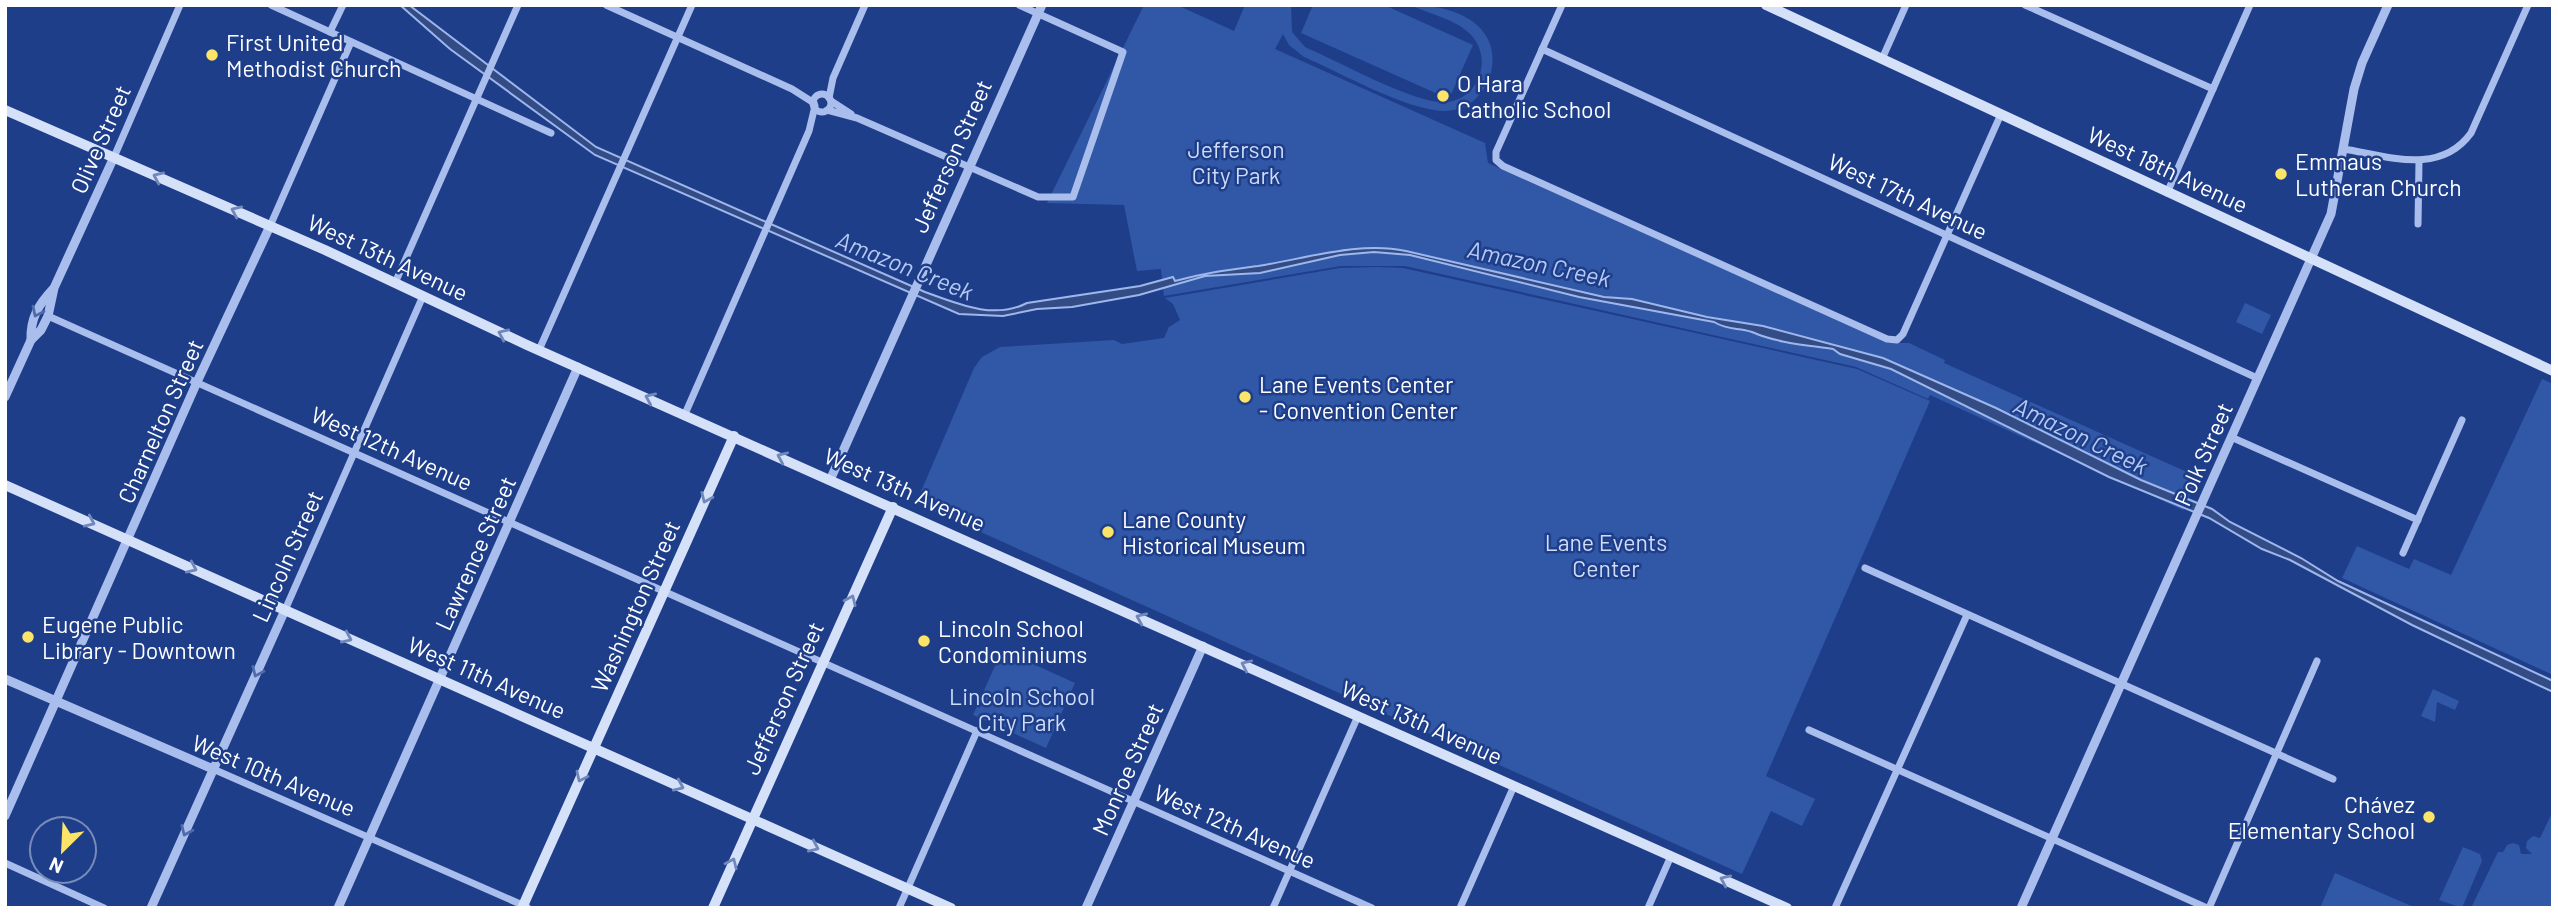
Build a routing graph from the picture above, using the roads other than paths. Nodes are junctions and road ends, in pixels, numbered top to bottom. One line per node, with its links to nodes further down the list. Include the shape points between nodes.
1 (180, 5): 36 (street, Olive Street)
2 (271, 5): 17 (street)
3 (343, 5): 17 (street)
4 (518, 5): 26 (street)
5 (606, 5): 18 (street)
6 (692, 5): 18 (street)
7 (865, 5): 22 (street)
8 (1019, 5): 16 (street)
9 (1562, 5): 20 (street)
10 (1766, 5): 21 (main road, West 18th Avenue)
11 (1906, 5): 21 (street)
12 (2025, 5): 24 (street)
13 (2250, 5): 24 (street)
14 (2388, 5): 35 (street, Polk Street, via 2362,63)
15 (2528, 5): 37 (street, via 2471,133 2449,152)
16 (1040, 10): 38 (street, Jefferson Street); 38 (street, via 1123,52 1073,197 1038,197)
17 (330, 32): 19 (street)
18 (678, 37): 23 (street); 49 (street)
19 (351, 42): 26 (street); 41 (street, Charnelton Street)
20 (1542, 49): 42 (street, West 17th Avenue); 42 (street, via 1496,152 1496,160 1515,172 1897,340)
21 (1882, 59): 31 (main road, West 18th Avenue)
22 (833, 78): 25 (street); 27 (street)
23 (792, 89): 25 (street); 28 (street)
24 (2213, 89): 39 (street)
25 (819, 95): 27 (street); 28 (street)
26 (477, 99): 34 (street); 44 (street)
27 (830, 99): 30 (street); 32 (street)
28 (814, 105): 30 (street); 33 (street)
29 (5, 110): 36 (main road, West 13th Avenue)
30 (825, 111): 32 (street); 33 (street)
31 (2001, 114): 39 (main road, West 18th Avenue); 42 (street)
32 (857, 118): 38 (street)
33 (809, 131): 55 (street)
34 (551, 133)
35 (2344, 149): 37 (street); 43 (street, Polk Street, via 2331,214)
36 (114, 157): 41 (main road, West 13th Avenue, one-way to 36); 45 (street, Olive Street)
37 (2419, 161): 40 (street)
38 (969, 166): 60 (street, Jefferson Street)
39 (2166, 193): 43 (main road, West 18th Avenue)
40 (2418, 224)
41 (270, 226): 44 (main road, West 13th Avenue); 53 (street, Charnelton Street)
42 (1947, 236): 52 (street, West 17th Avenue)
43 (2311, 257): 51 (main road, West 18th Avenue); 52 (street, Polk Street)
44 (395, 283): 46 (main road, West 13th Avenue)
45 (54, 288): 47 (street, Olive Street); 48 (street, Olive Street, one-way to 48, via 40,303 30,325)
46 (423, 296): 49 (main road, West 13th Avenue, one-way to 46); 59 (street, Lincoln Street)
47 (48, 316): 48 (street, Olive Street); 53 (street, West 12th Avenue)
48 (31, 340): 54 (street, Olive Street)
49 (539, 350): 50 (main road, West 13th Avenue)
50 (578, 367): 55 (main road, West 13th Avenue, one-way to 50); 64 (street, Lawrence Street)
51 (2553, 371)
52 (2258, 378): 58 (street, Polk Street)
53 (197, 382): 59 (street, West 12th Avenue); 65 (street, Charnelton Street)
54 (5, 397)
55 (685, 414): 57 (main road, West 13th Avenue)
56 (2462, 419): 63 (street)
57 (734, 436): 60 (main road, West 13th Avenue, one-way to 57); 68 (main road, Washington Street, one-way to 68)
58 (2231, 437): 63 (street); 76 (street, Polk Street)
59 (354, 452): 64 (street, West 12th Avenue); 69 (street, Lincoln Street)
60 (831, 478): 62 (main road, West 13th Avenue)
61 (5, 485): 65 (main road, West 11th Avenue, one-way to 65)
62 (893, 507): 71 (main road, West 13th Avenue, one-way to 62); 73 (main road, Jefferson Street, one-way to 62)
63 (2418, 520): 66 (street)
64 (510, 522): 68 (street, West 12th Avenue); 75 (street, Lawrence Street)
65 (129, 540): 69 (main road, West 11th Avenue, one-way to 69); 77 (street, Charnelton Street)
66 (2403, 553)
67 (1865, 568): 70 (street)
68 (664, 591): 73 (street, West 12th Avenue); 81 (main road, Washington Street)
69 (285, 610): 75 (main road, West 11th Avenue, one-way to 75); 83 (street, Lincoln Street, one-way to 83)
70 (1966, 615): 76 (street); 84 (street)
71 (1203, 646): 78 (main road, West 13th Avenue, one-way to 71); 87 (street, Monroe Street)
72 (2317, 661): 82 (street)
73 (823, 662): 80 (street, West 12th Avenue); 89 (main road, Jefferson Street)
74 (5, 679): 77 (street, West 10th Avenue)
75 (440, 679): 81 (main road, West 11th Avenue); 90 (street, Lawrence Street)
76 (2121, 684): 82 (street); 91 (street, Polk Street)
77 (57, 702): 83 (street, West 10th Avenue); 88 (street, Charnelton Street)
78 (1358, 716): 86 (main road, West 13th Avenue); 94 (street)
79 (1809, 730): 84 (street)
80 (977, 731): 87 (street, West 12th Avenue); 95 (street)
81 (595, 748): 89 (main road, West 11th Avenue, one-way to 89); 96 (main road, Washington Street, one-way to 96)
82 (2278, 755): 85 (street); 111 (street)
83 (214, 769): 90 (street, West 10th Avenue); 98 (street, Lincoln Street, one-way to 98)
84 (1896, 769): 91 (street); 109 (street)
85 (2333, 779)
86 (1514, 786): 92 (main road, West 13th Avenue); 106 (street)
87 (1133, 801): 94 (street, West 12th Avenue); 103 (street, Monroe Street)
88 (5, 816)
89 (752, 819): 95 (main road, West 11th Avenue, one-way to 95); 100 (main road, Jefferson Street, one-way to 89)
90 (369, 838): 96 (street, West 10th Avenue); 99 (street, Lawrence Street)
91 (2052, 839): 110 (street, Polk Street); 111 (street)
92 (1671, 856): 107 (street); 108 (main road, West 13th Avenue, one-way to 92)
93 (5, 863): 97 (street)
94 (1289, 871): 104 (street); 105 (street, West 12th Avenue)
95 (908, 888): 101 (street); 102 (main road, West 11th Avenue)
96 (524, 907)
97 (104, 908)
98 (151, 908)
99 (338, 908)
100 (713, 908)
101 (899, 908)
102 (951, 908)
103 (1086, 908)
104 (1273, 908)
105 (1372, 908)
106 (1460, 908)
107 (1647, 908)
108 (1787, 908)
109 (1835, 908)
110 (2021, 908)
111 (2208, 908)

